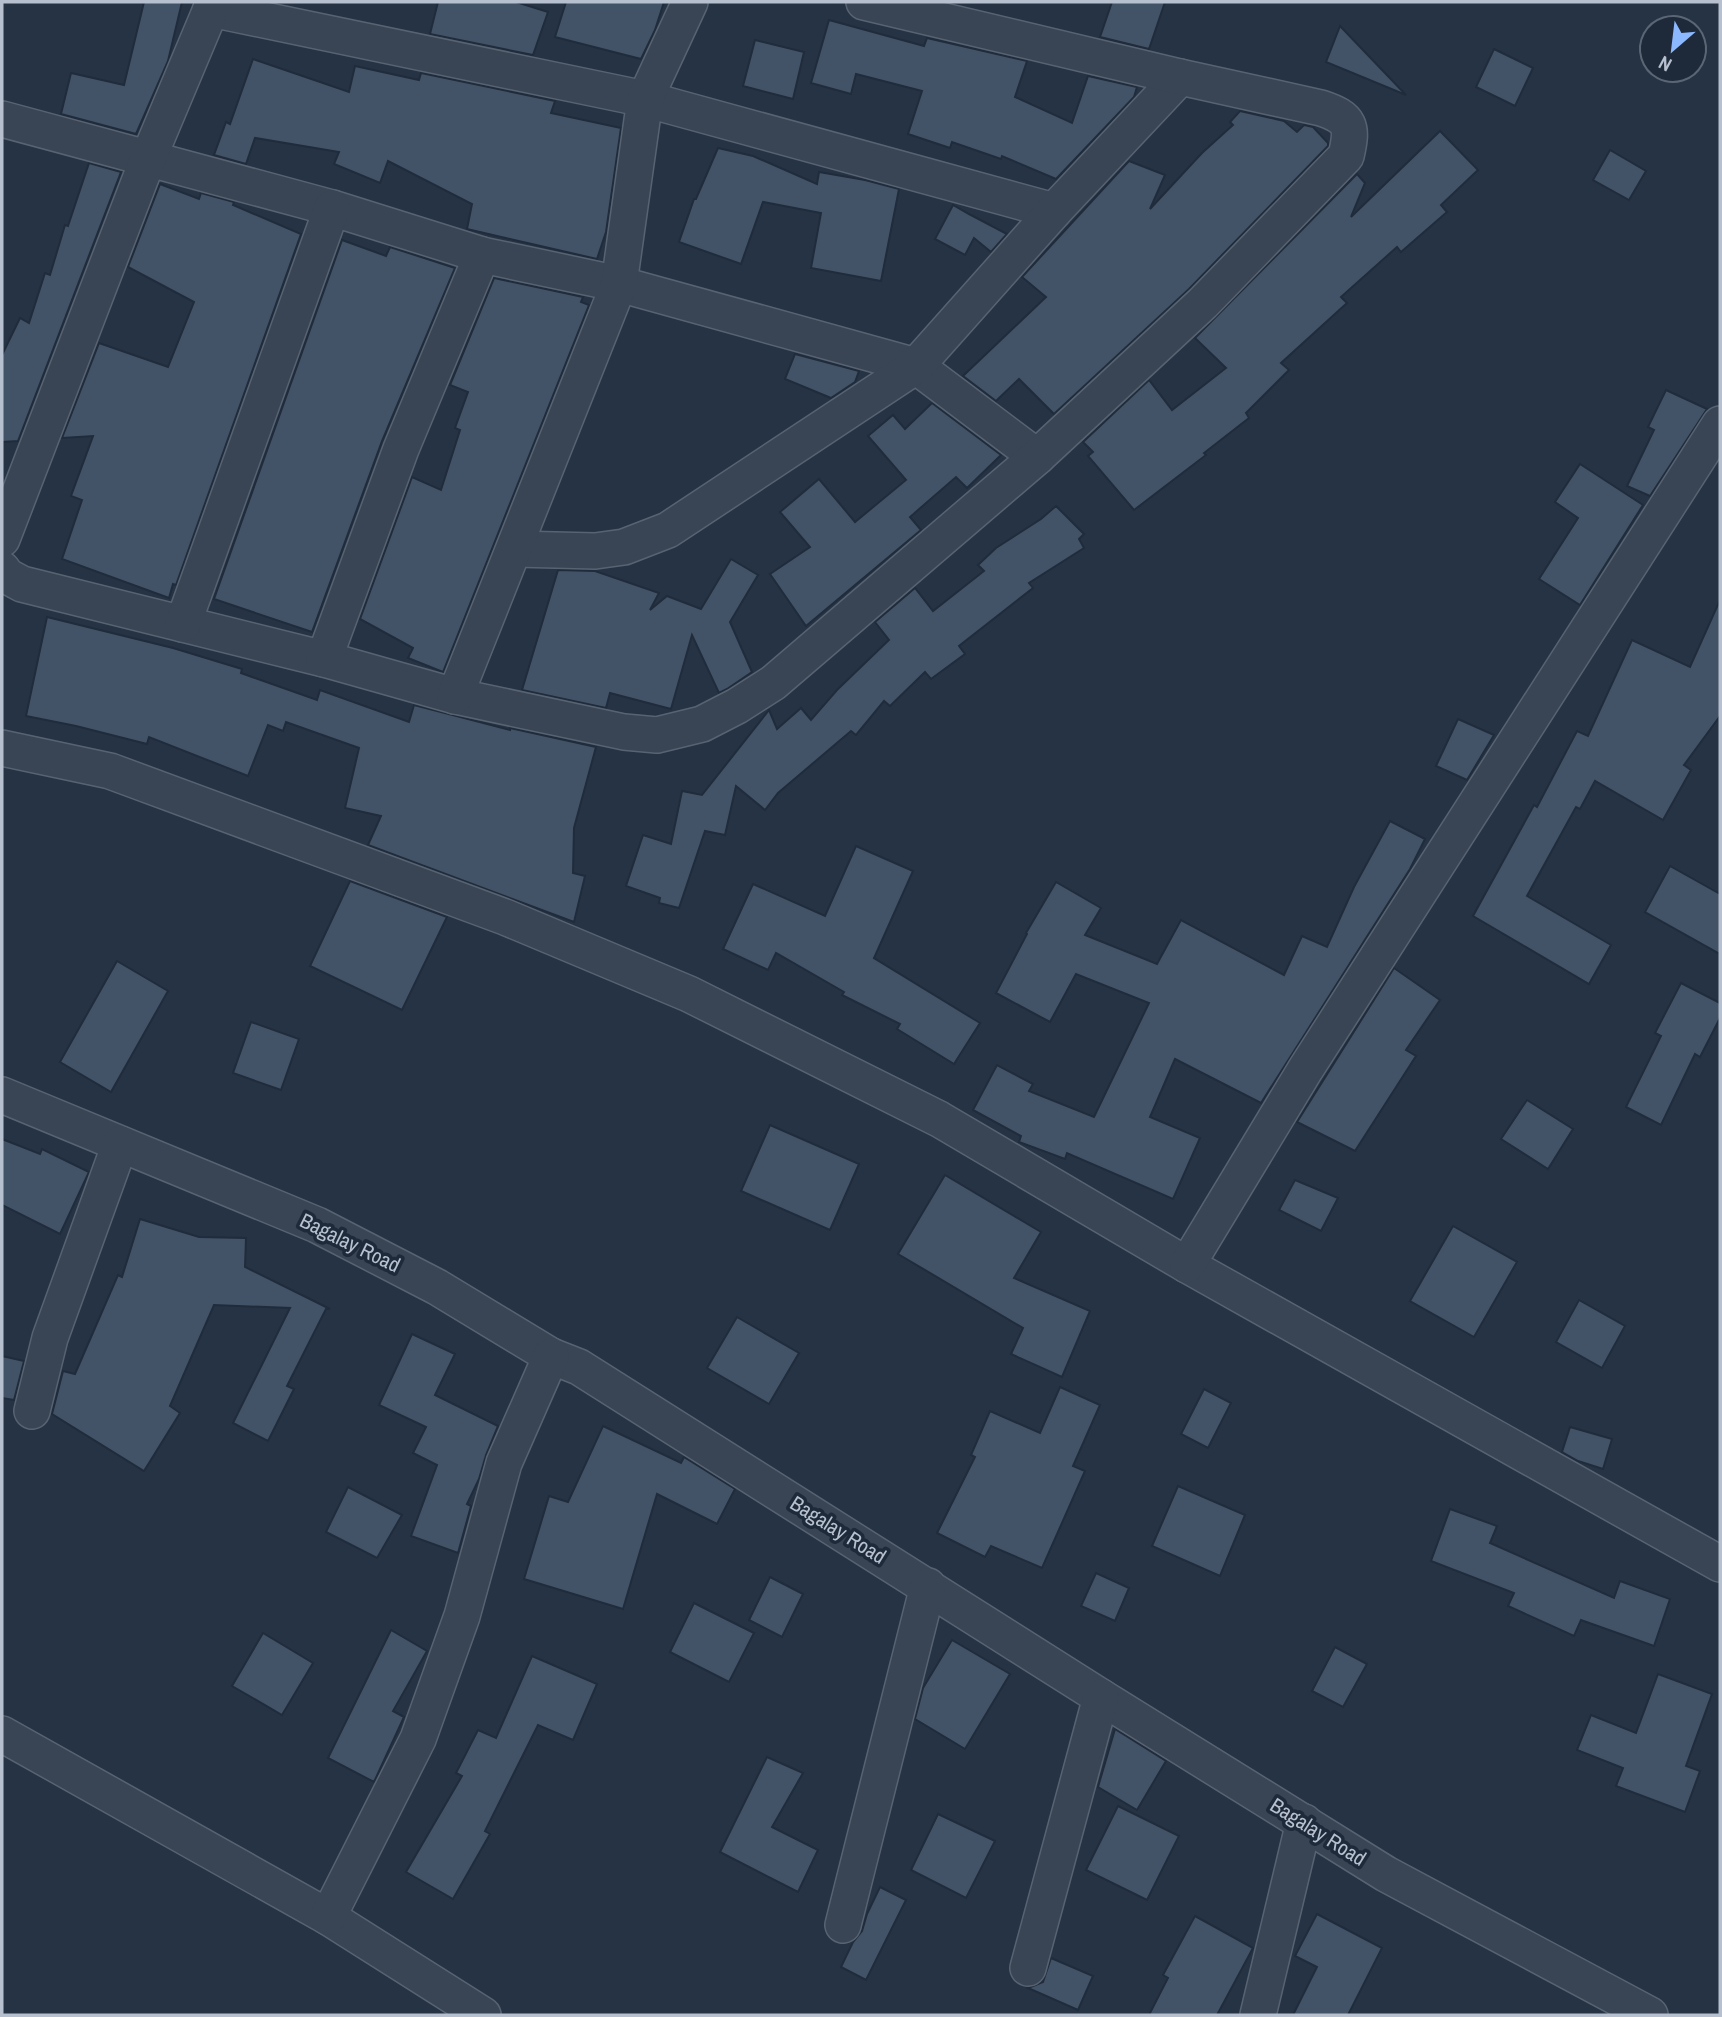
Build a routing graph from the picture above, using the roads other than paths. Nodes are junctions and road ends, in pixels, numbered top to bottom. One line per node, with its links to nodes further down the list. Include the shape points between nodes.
1 (690, 2): 5 (street)
2 (864, 2): 4 (street)
3 (213, 5): 5 (street); 7 (street)
4 (1180, 77): 9 (street); 14 (street, via 1341,115 1349,125 1346,156 1203,303)
5 (645, 99): 9 (street); 11 (street)
6 (2, 119): 7 (street)
7 (148, 159): 8 (street); 15 (street)
8 (332, 208): 10 (street); 18 (street)
9 (1054, 211): 12 (street)
10 (482, 255): 11 (street); 19 (street, via 401,449)
11 (619, 284): 12 (street); 16 (street)
12 (916, 366): 14 (street); 16 (street, via 668,530 605,550)
13 (1720, 424): 24 (street, via 1312,1059)
14 (1037, 457): 20 (street, via 773,682 702,724 657,735 624,732)
15 (2, 539)
16 (515, 549): 20 (street)
17 (2, 569): 18 (street, via 22,584)
18 (183, 624): 19 (street)
19 (324, 659): 20 (street)
20 (455, 696)
21 (2, 748): 24 (street, via 110,771 505,917 689,994 939,1119)
22 (2, 1095): 23 (street, Bagalay Road)
23 (120, 1144): 25 (street, Bagalay Road, via 317,1225 437,1287); 26 (street, via 50,1338)
24 (1187, 1265): 27 (street)
25 (551, 1356): 28 (street, Bagalay Road, via 579,1367); 32 (street, via 504,1463 462,1616 418,1740)
26 (32, 1411)
27 (1720, 1564)
28 (928, 1586): 29 (street, Bagalay Road); 33 (street)
29 (1101, 1697): 31 (street, Bagalay Road); 34 (street)
30 (2, 1734): 32 (street)
31 (1304, 1822): 36 (street); 37 (street, Bagalay Road, via 1386,1874)
32 (328, 1917): 35 (street)
33 (844, 1925)
34 (1028, 1968)
35 (483, 2015)
36 (1258, 2015)
37 (1650, 2015)

